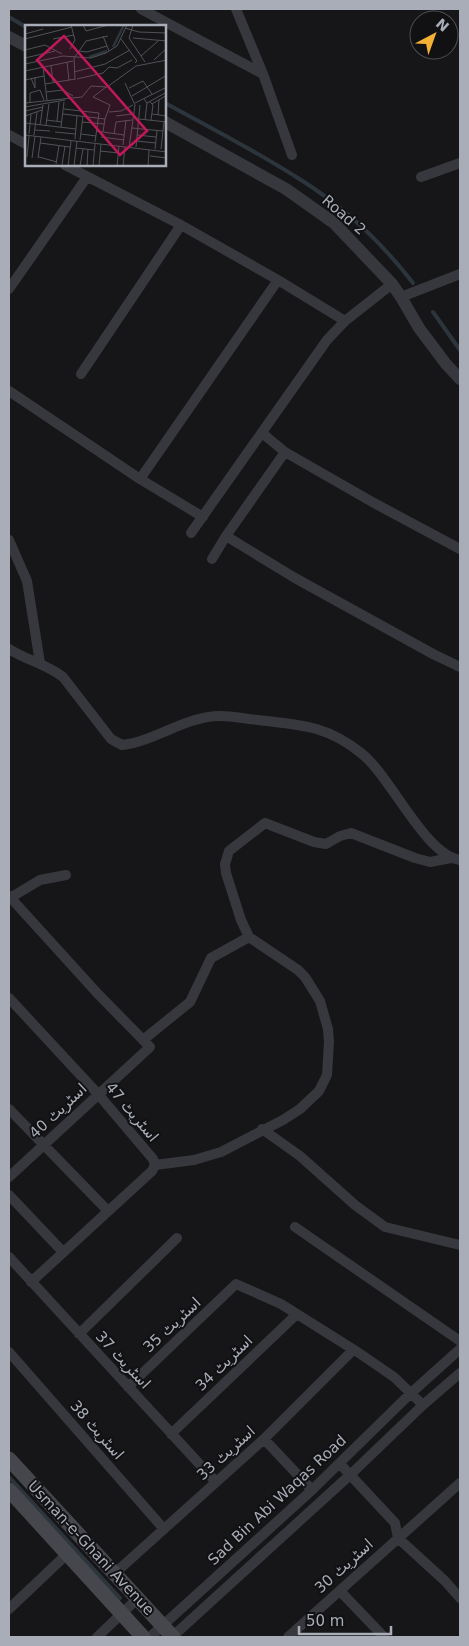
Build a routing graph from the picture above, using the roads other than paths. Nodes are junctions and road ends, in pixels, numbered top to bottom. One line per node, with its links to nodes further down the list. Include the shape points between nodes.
1 (141, 9): 5 (street)
2 (236, 9): 5 (street)
3 (9, 37): 4 (street)
4 (25, 45)
5 (263, 74): 9 (street)
6 (166, 123): 17 (street, Road 2, via 286,189 334,223)
7 (9, 135): 8 (street)
8 (25, 143)
9 (292, 155)
10 (460, 163): 13 (street)
11 (67, 166): 12 (street)
12 (87, 177): 14 (street); 18 (street)
13 (421, 177)
14 (181, 225): 16 (street); 21 (street)
15 (460, 274): 19 (street)
16 (278, 280): 20 (street); 26 (street)
17 (392, 284): 19 (street, Road 2); 20 (street)
18 (9, 289)
19 (401, 297): 22 (street, Road 2, via 419,328)
20 (345, 321): 24 (street, via 327,340)
21 (81, 374)
22 (460, 379)
23 (9, 391): 26 (street)
24 (262, 433): 25 (street); 27 (street)
25 (285, 452): 29 (street); 31 (street)
26 (140, 479): 27 (street)
27 (203, 517): 28 (street)
28 (191, 533)
29 (226, 536): 32 (street); 35 (street, via 304,583)
30 (9, 540): 34 (street, via 27,581)
31 (460, 549)
32 (212, 559)
33 (9, 649): 34 (street)
34 (40, 663): 36 (street, via 63,677 111,739 122,745 218,716 302,724 339,738 372,762 421,830)
35 (460, 667)
36 (456, 859): 39 (street, via 422,860 351,833 326,844 314,842 265,823 229,851 225,864)
37 (66, 875): 38 (street, via 40,880)
38 (9, 897): 41 (street)
39 (249, 937): 41 (street, اسٹریٹ 40, via 211,958 190,1002); 44 (street, via 305,977 320,1001 329,1042 327,1074 319,1091 291,1115)
40 (9, 998): 42 (street, اسٹریٹ 47)
41 (147, 1043): 42 (street, اسٹریٹ 40)
42 (98, 1094): 45 (street, اسٹریٹ 40); 46 (street, اسٹریٹ 47)
43 (9, 1109): 45 (street)
44 (262, 1130): 46 (street, via 221,1152); 52 (street, via 300,1156 385,1227)
45 (44, 1146): 47 (street, اسٹریٹ 40); 49 (street)
46 (156, 1165): 49 (street, اسٹریٹ 47)
47 (9, 1177)
48 (9, 1195): 53 (street)
49 (108, 1211): 53 (street, اسٹریٹ 47)
50 (295, 1226): 58 (street)
51 (177, 1238): 57 (street)
52 (460, 1245)
53 (63, 1252): 55 (street, اسٹریٹ 47)
54 (11, 1264): 55 (street, اسٹریٹ 37)
55 (31, 1282): 57 (street, اسٹریٹ 37)
56 (296, 1314): 60 (street); 63 (street, اسٹریٹ 35, via 236,1284); 66 (street, اسٹریٹ 34)
57 (79, 1334): 63 (street, اسٹریٹ 37)
58 (460, 1341)
59 (460, 1349): 64 (street, Sad Bin Abi Waqas Road)
60 (353, 1350): 64 (street, via 394,1377); 67 (street, اسٹریٹ 33)
61 (9, 1352): 75 (street, اسٹریٹ 38)
62 (460, 1373): 65 (street, Sad Bin Abi Waqas Road)
63 (128, 1387): 66 (street, اسٹریٹ 37)
64 (410, 1394): 65 (street); 69 (street, Sad Bin Abi Waqas Road)
65 (423, 1404): 70 (street, Sad Bin Abi Waqas Road)
66 (171, 1434): 71 (street, اسٹریٹ 37)
67 (264, 1439): 71 (street, اسٹریٹ 33); 74 (street)
68 (9, 1459): 78 (main road, Usman-e-Ghani Avenue)
69 (340, 1464): 70 (street); 74 (street, Sad Bin Abi Waqas Road)
70 (350, 1475): 76 (street, via 394,1523); 84 (street, Sad Bin Abi Waqas Road)
71 (216, 1482): 75 (street, اسٹریٹ 33)
72 (460, 1483): 76 (street, اسٹریٹ 30)
73 (9, 1490): 77 (main road, Usman-e-Ghani Avenue)
74 (312, 1490): 84 (street, Sad Bin Abi Waqas Road)
75 (163, 1528): 78 (street, اسٹریٹ 33)
76 (398, 1538): 79 (street, اسٹریٹ 30); 80 (street)
77 (67, 1554): 82 (street); 83 (main road, Usman-e-Ghani Avenue)
78 (114, 1574): 81 (main road, Usman-e-Ghani Avenue)
79 (340, 1591): 88 (street, اسٹریٹ 30); 89 (street)
80 (460, 1598)
81 (137, 1599): 83 (street); 84 (main road, Usman-e-Ghani Avenue)
82 (9, 1609)
83 (122, 1614): 85 (street); 86 (main road, Usman-e-Ghani Avenue)
84 (170, 1634): 87 (street)
85 (96, 1637)
86 (143, 1637)
87 (150, 1637)
88 (288, 1637)
89 (384, 1637)

